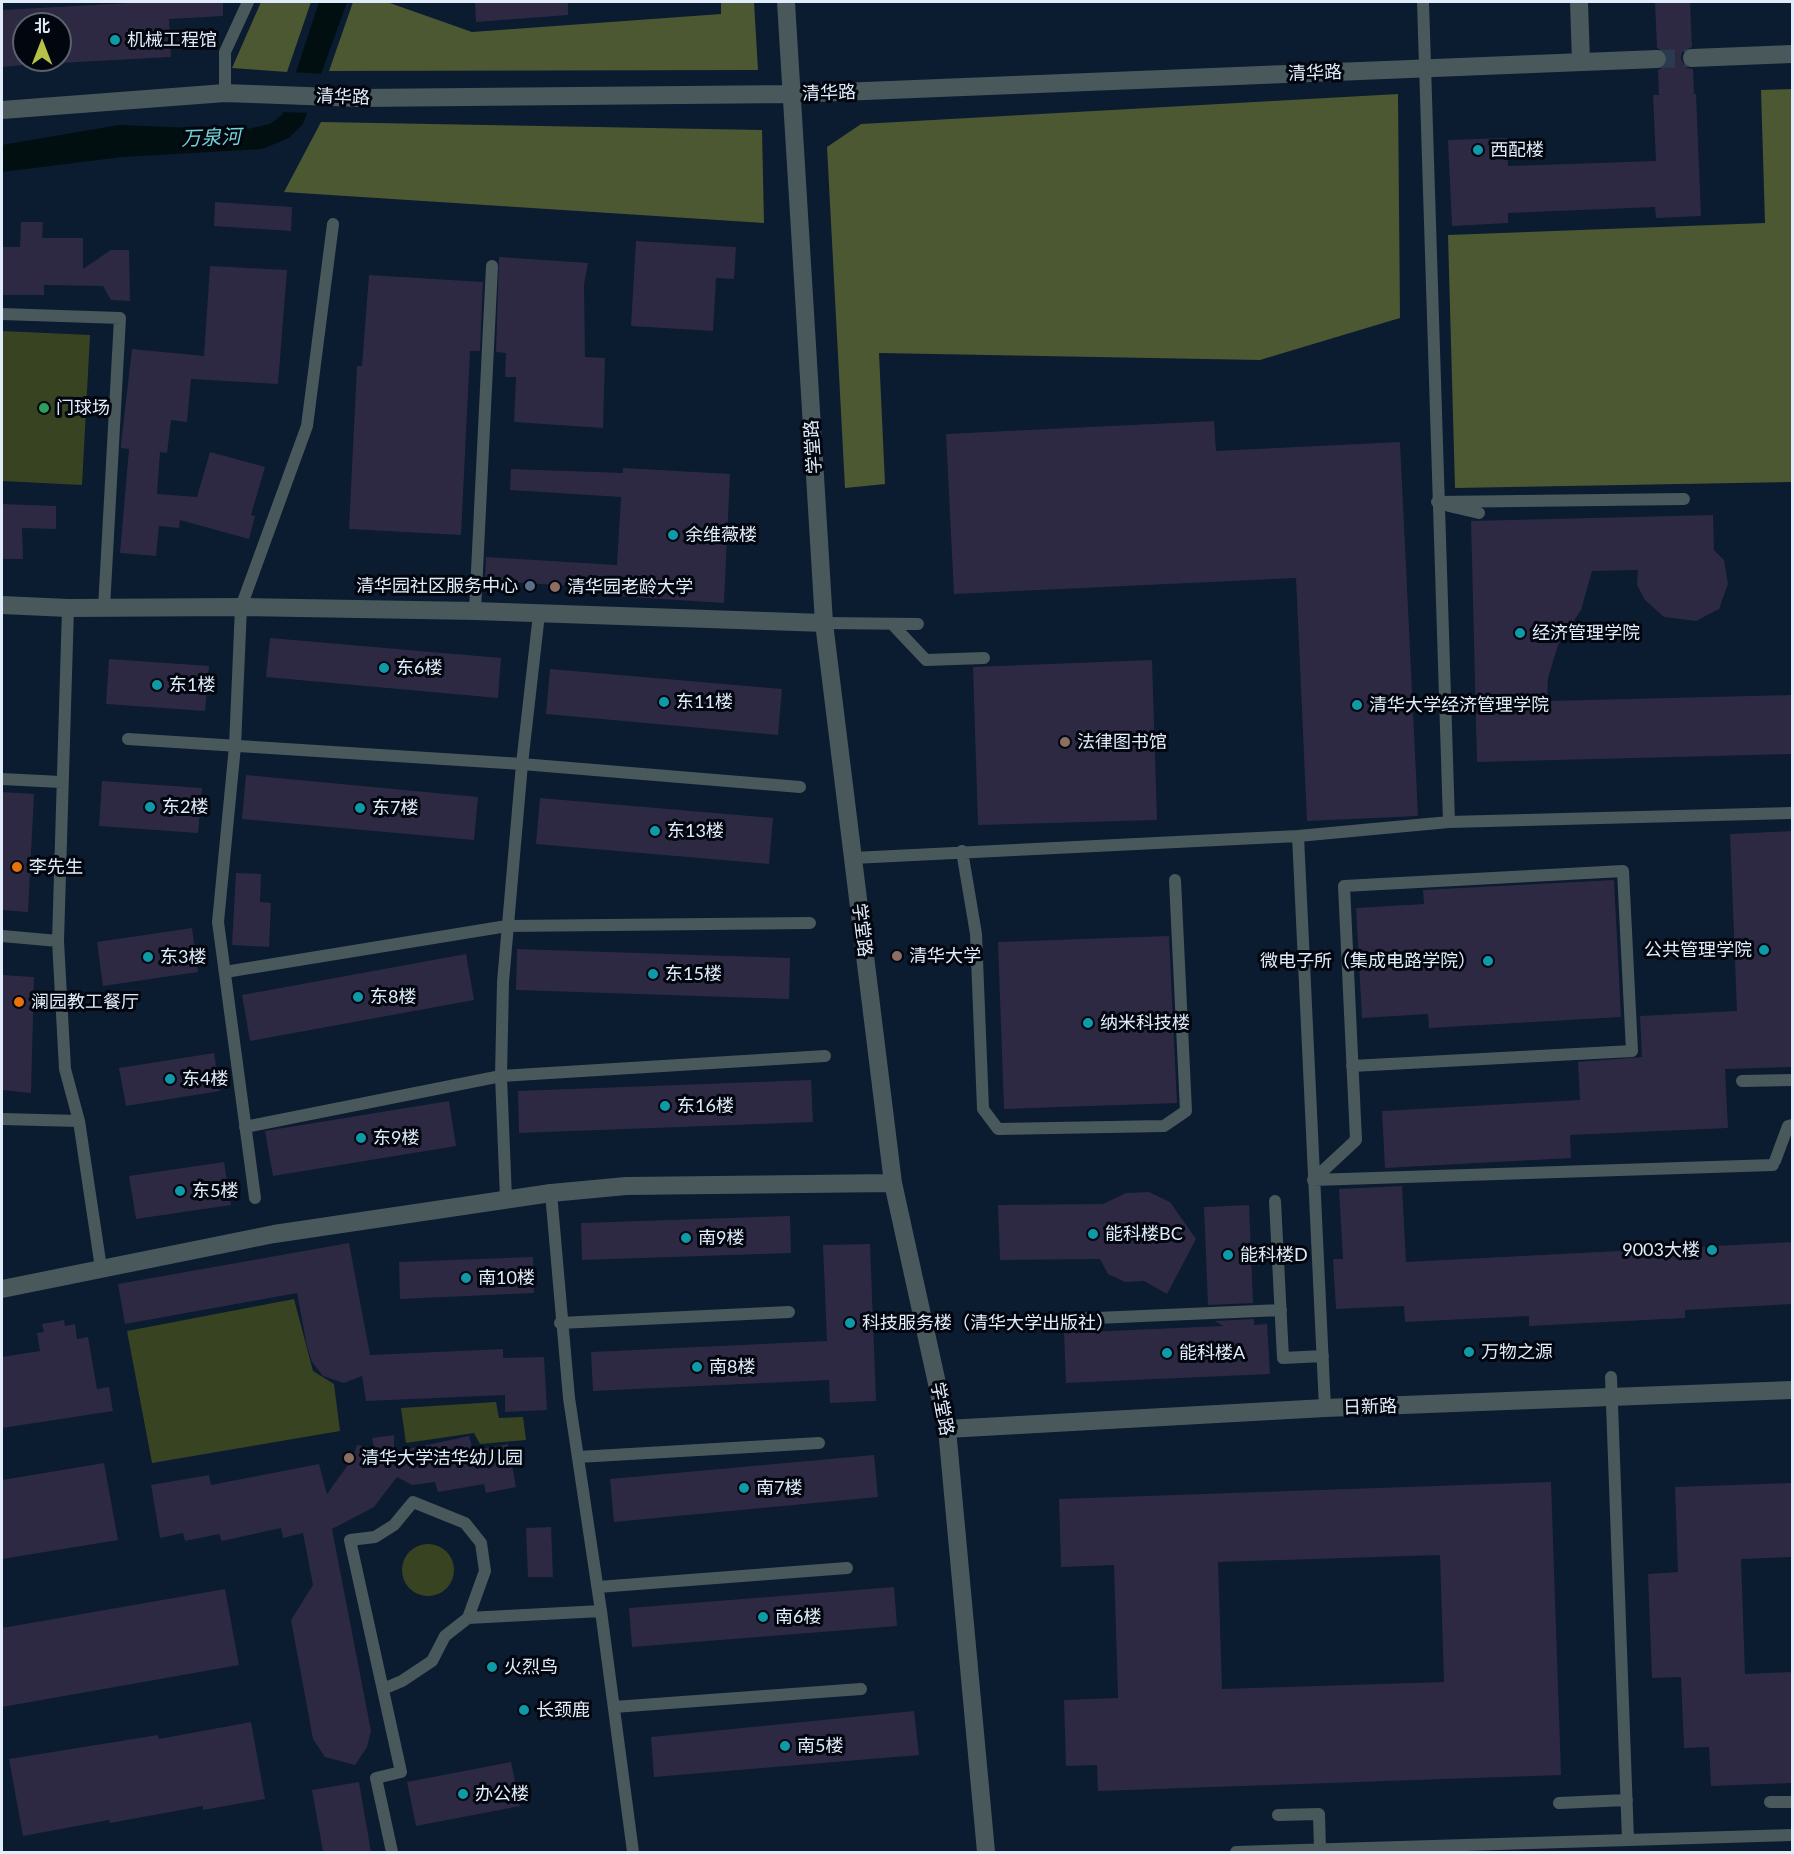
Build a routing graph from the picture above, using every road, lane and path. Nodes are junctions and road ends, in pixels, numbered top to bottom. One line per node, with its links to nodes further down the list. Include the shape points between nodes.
1 (248, 2): 10 (lane, via 225,52)
2 (786, 2): 11 (street, 学堂路)
3 (1422, 2): 9 (lane)
4 (1579, 2): 8 (street)
5 (1792, 54): 6 (street)
6 (1692, 58)
7 (1657, 59): 8 (street, 清华路)
8 (1581, 62): 9 (street, 清华路)
9 (1426, 69): 11 (street, 清华路); 17 (lane)
10 (225, 93): 11 (street, 清华路); 12 (street, 清华路)
11 (791, 94): 25 (street, 学堂路)
12 (2, 110)
13 (333, 224): 20 (lane, via 307,426)
14 (492, 266): 23 (lane)
15 (2, 314): 22 (lane, via 120,318)
16 (1683, 499): 17 (lane)
17 (1437, 502): 18 (lane); 36 (lane)
18 (1479, 513)
19 (2, 605): 21 (street)
20 (241, 607): 22 (street); 23 (street); 30 (lane)
21 (68, 608): 22 (street); 33 (lane)
22 (104, 608)
23 (475, 611): 24 (street)
24 (539, 614): 25 (street); 31 (lane)
25 (824, 623): 26 (lane); 39 (street, 学堂路)
26 (892, 624): 27 (lane); 28 (lane, via 927,660)
27 (918, 624)
28 (984, 658)
29 (128, 740): 30 (lane)
30 (235, 746): 31 (lane); 45 (lane, via 218,922)
31 (522, 764): 34 (lane); 42 (lane)
32 (2, 779): 33 (lane)
33 (61, 782): 44 (lane)
34 (800, 787)
35 (1792, 813): 36 (lane)
36 (1449, 822): 37 (lane)
37 (1298, 836): 38 (lane); 55 (lane)
38 (962, 851): 39 (lane); 40 (lane, via 976,934 982,1109 998,1129 1164,1126 1186,1111)
39 (853, 858): 56 (street, 学堂路)
40 (1175, 880)
41 (810, 923): 42 (lane)
42 (507, 926): 45 (lane); 48 (lane)
43 (2, 936): 44 (lane)
44 (58, 941): 52 (lane, via 65,1069)
45 (225, 972): 54 (lane)
46 (825, 1056): 48 (lane)
47 (1352, 1066): 47 (lane, via 1344,886 1623,871 1632,1051); 55 (lane, via 1356,1140)
48 (501, 1076): 54 (lane); 59 (lane)
49 (1792, 1080): 50 (lane)
50 (1742, 1081)
51 (2, 1119): 52 (lane)
52 (80, 1121): 61 (lane)
53 (1792, 1125): 55 (lane, via 1788,1126 1774,1163)
54 (245, 1127): 58 (lane)
55 (1313, 1180): 67 (lane)
56 (893, 1183): 57 (street, via 626,1186); 72 (street, 学堂路)
57 (550, 1193): 59 (street); 66 (lane)
58 (255, 1198)
59 (506, 1198): 61 (street, via 274,1234)
60 (1275, 1201): 63 (lane)
61 (101, 1268): 62 (street)
62 (2, 1289)
63 (1281, 1310): 65 (lane); 67 (lane, via 1283,1358)
64 (789, 1312): 66 (lane)
65 (1027, 1321)
66 (560, 1323): 74 (lane)
67 (1323, 1356): 71 (lane)
68 (1611, 1377): 70 (lane)
69 (1792, 1390): 70 (street, 日新路)
70 (1610, 1397): 71 (street, 日新路); 82 (lane)
71 (1325, 1408): 72 (street, 日新路)
72 (947, 1429): 92 (street, 学堂路)
73 (819, 1443): 74 (lane)
74 (578, 1457): 76 (lane)
75 (847, 1568): 76 (lane)
76 (598, 1587): 77 (lane)
77 (601, 1611): 78 (lane); 81 (lane)
78 (468, 1618): 79 (lane, via 445,1636 432,1661); 79 (lane, via 485,1571 481,1543 465,1523 413,1502 394,1525 375,1537 350,1540)
79 (383, 1689): 90 (lane, via 401,1772 376,1778)
80 (861, 1689): 81 (lane)
81 (614, 1707): 91 (lane)
82 (1627, 1800): 85 (lane); 88 (lane)
83 (1770, 1802): 84 (lane)
84 (1792, 1802)
85 (1559, 1803)
86 (1278, 1815): 89 (lane, via 1319,1814)
87 (1792, 1835): 88 (lane)
88 (1628, 1840): 89 (lane)
89 (1320, 1850): 93 (lane)
90 (392, 1852)
91 (633, 1852)
92 (986, 1852)
93 (1236, 1852)

